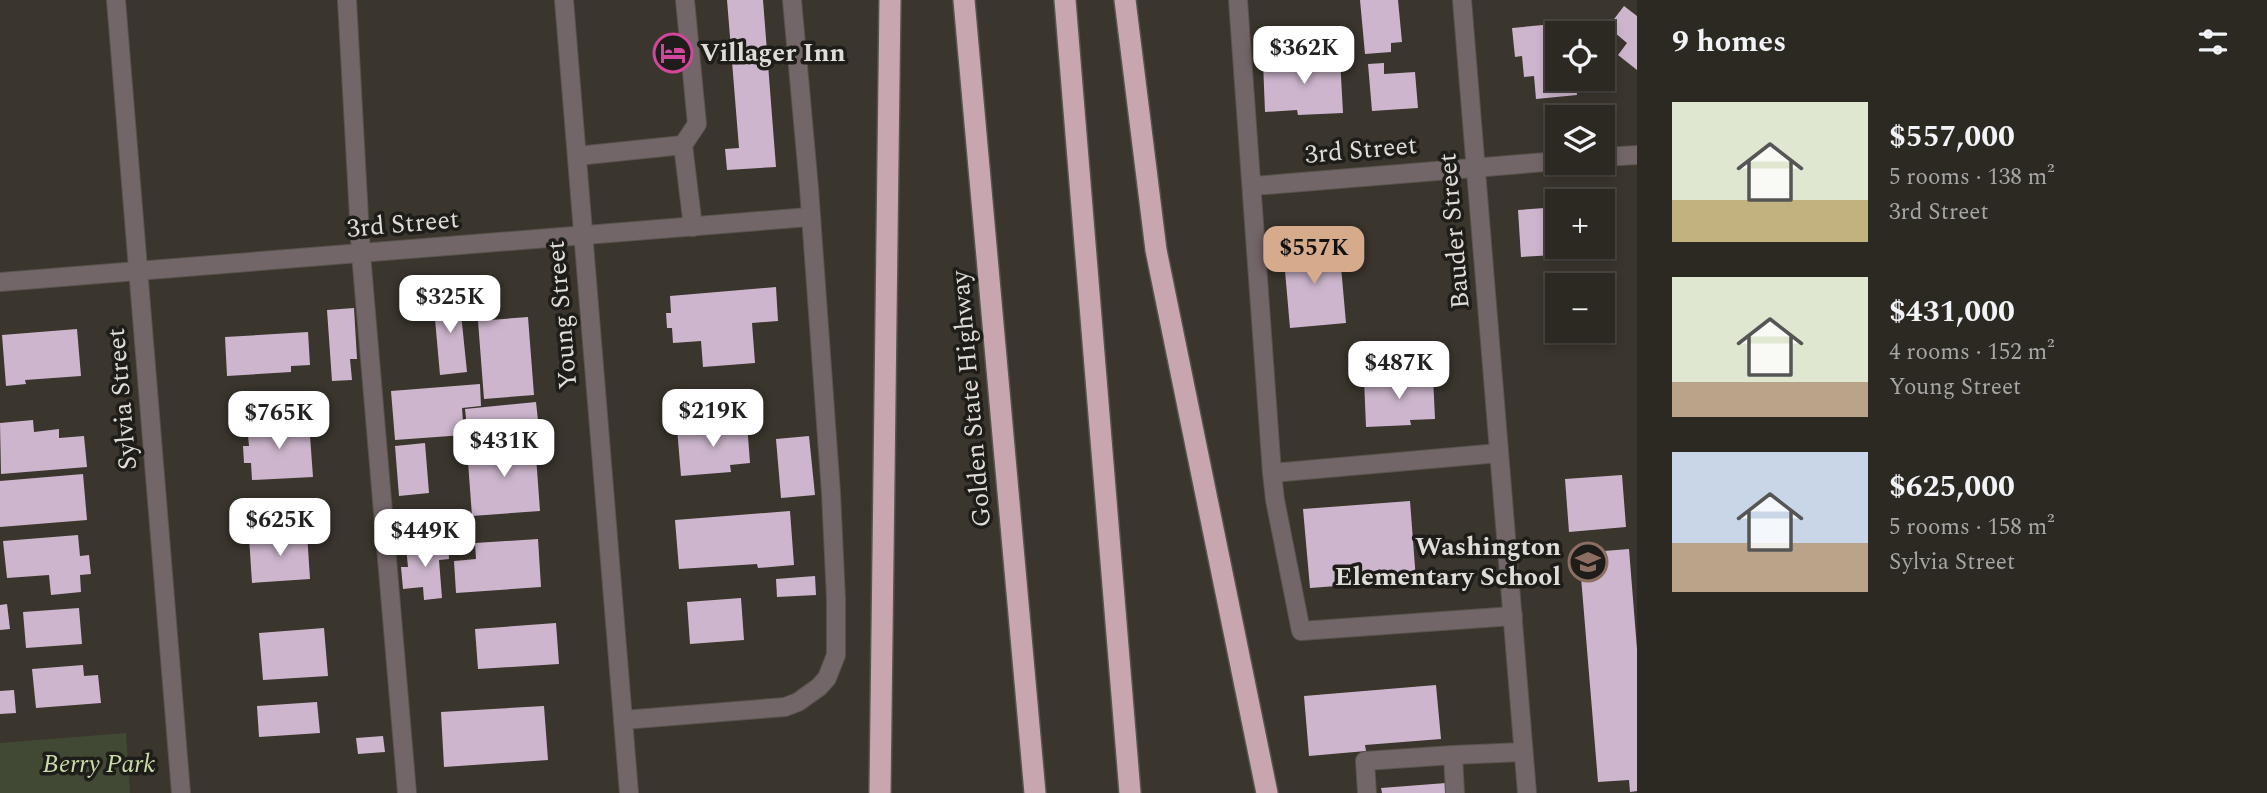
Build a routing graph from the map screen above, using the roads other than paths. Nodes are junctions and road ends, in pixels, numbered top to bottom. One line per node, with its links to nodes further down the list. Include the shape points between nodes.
1 (116, 0): 23 (street, Sylvia Street)
2 (347, 0): 22 (street)
3 (564, 0): 14 (street, Young Street)
4 (685, 0): 12 (street, via 697,124)
5 (792, 0): 19 (street)
6 (890, 0): 34 (highway)
7 (964, 0): 35 (highway, Golden State Highway)
8 (1065, 0): 36 (highway)
9 (1125, 0): 37 (highway, via 1156,250)
10 (1238, 0): 18 (street)
11 (1462, 0): 17 (street, Bauder Street)
12 (683, 145): 14 (street); 20 (street)
13 (1637, 155): 15 (street)
14 (577, 156): 21 (street, Young Street)
15 (1615, 156)
16 (1545, 162): 17 (street, 3rd Street)
17 (1475, 167): 18 (street, 3rd Street); 25 (street, Bauder Street)
18 (1253, 186): 26 (street)
19 (809, 217): 20 (street, 3rd Street); 28 (street, via 835,568 836,654 832,667 819,687 785,707)
20 (693, 227): 21 (street, 3rd Street)
21 (582, 235): 22 (street, 3rd Street); 28 (street, Young Street)
22 (361, 254): 23 (street, 3rd Street); 32 (street)
23 (138, 270): 24 (street, 3rd Street); 31 (street, Sylvia Street)
24 (0, 282)
25 (1499, 453): 26 (street); 27 (street, Bauder Street)
26 (1272, 473): 27 (street, via 1301,631)
27 (1513, 616): 29 (street, Bauder Street)
28 (623, 720): 33 (street, Young Street)
29 (1523, 751): 30 (street); 40 (street, Bauder Street)
30 (1453, 755): 38 (street, via 1365,761); 39 (street)
31 (181, 793)
32 (407, 793)
33 (629, 793)
34 (880, 793)
35 (1035, 793)
36 (1130, 793)
37 (1267, 793)
38 (1367, 793)
39 (1455, 793)
40 (1527, 793)

